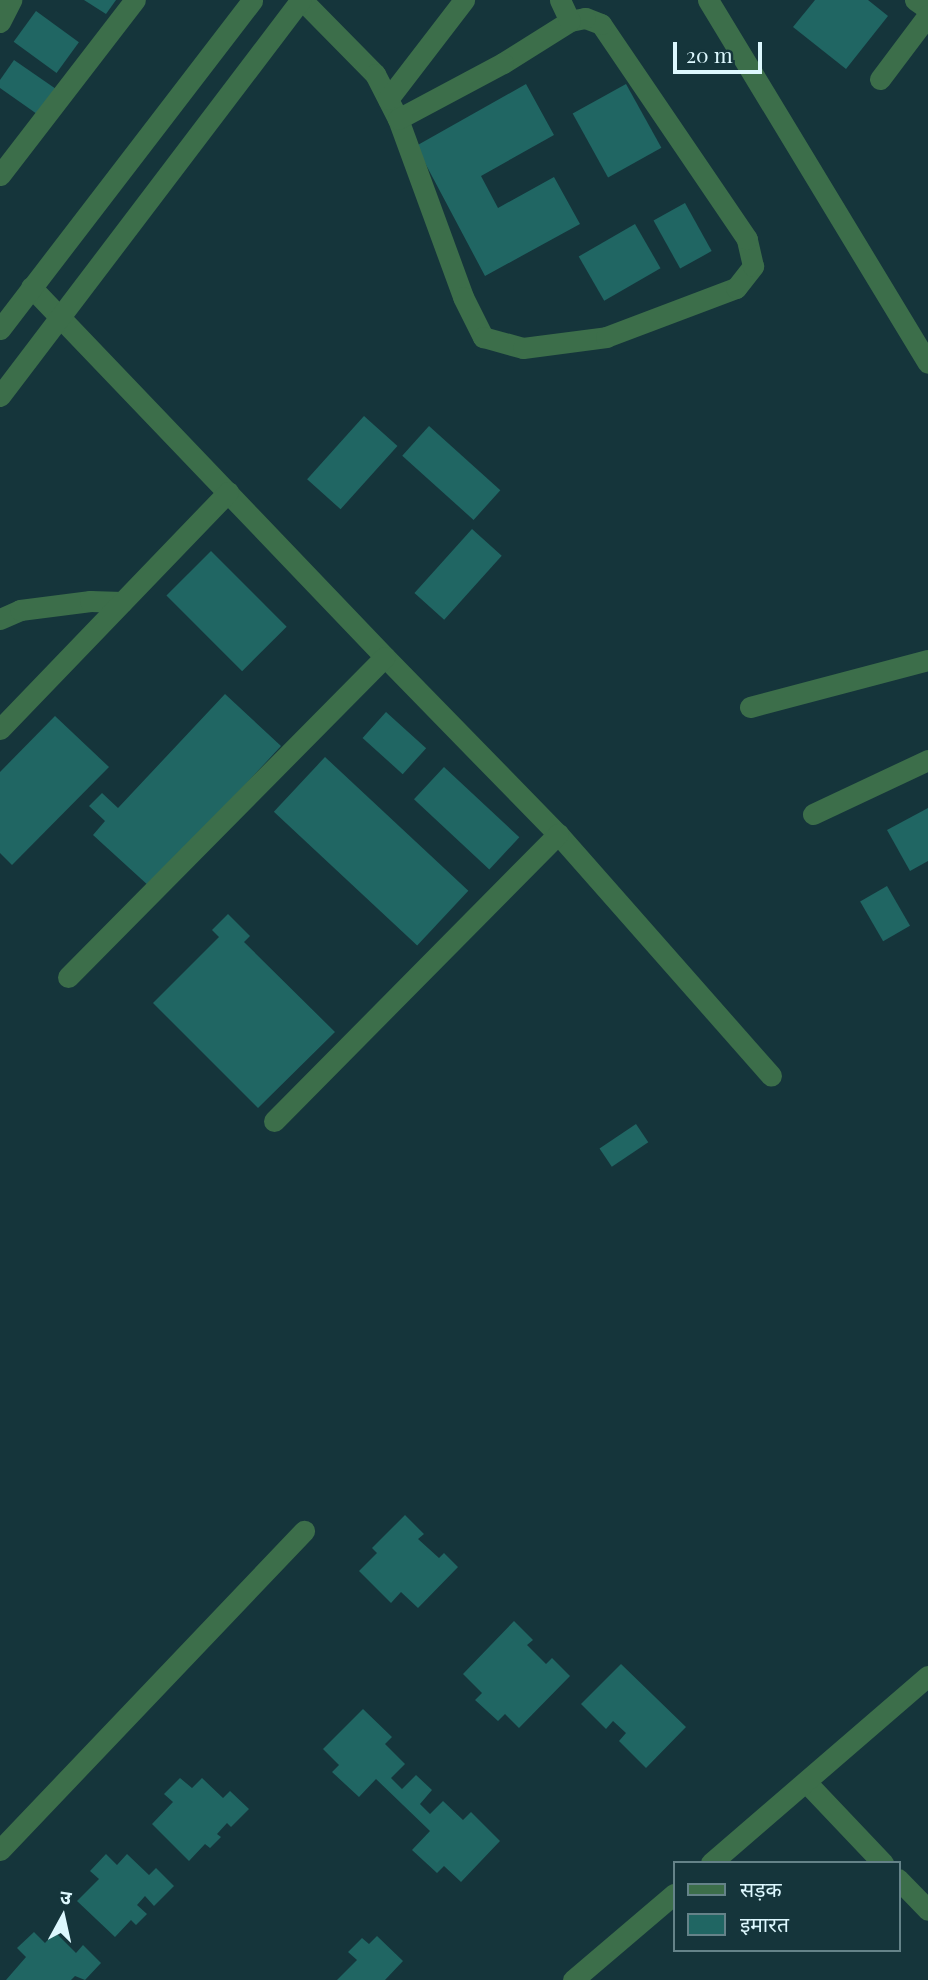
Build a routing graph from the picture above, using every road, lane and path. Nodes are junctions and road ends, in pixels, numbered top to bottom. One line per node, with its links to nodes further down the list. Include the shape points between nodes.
1 (10, 0): 12 (street)
2 (135, 0): 16 (street)
3 (252, 0): 17 (street)
4 (301, 0): 14 (street, via 375,74); 18 (street)
5 (464, 0): 14 (street)
6 (560, 0): 11 (street)
7 (708, 0): 20 (street)
8 (915, 0): 9 (street)
9 (928, 9)
10 (928, 15): 13 (street)
11 (570, 21): 15 (street); 15 (street, via 585,18 601,24 747,239 752,266 736,288 606,337 523,348 483,337 463,297)
12 (0, 22)
13 (880, 79)
14 (388, 99): 15 (street)
15 (398, 119)
16 (0, 175)
17 (31, 287): 18 (street); 19 (street)
18 (60, 315): 21 (street); 22 (street)
19 (0, 329)
20 (926, 356)
21 (0, 396)
22 (228, 492): 23 (street); 25 (street)
23 (122, 602): 24 (street, via 20,610); 28 (street)
24 (0, 619)
25 (385, 657): 31 (street); 32 (street)
26 (928, 660): 27 (street)
27 (750, 707)
28 (0, 729)
29 (928, 760): 30 (street)
30 (813, 814)
31 (558, 834): 33 (street); 34 (street)
32 (68, 977)
33 (771, 1076)
34 (274, 1121)
35 (304, 1531): 38 (street)
36 (928, 1676): 37 (street)
37 (806, 1782): 39 (street); 40 (street)
38 (0, 1850)
39 (713, 1861)
40 (881, 1861)
41 (900, 1881): 43 (street)
42 (673, 1895): 44 (street)
43 (928, 1910)
44 (573, 1980)

